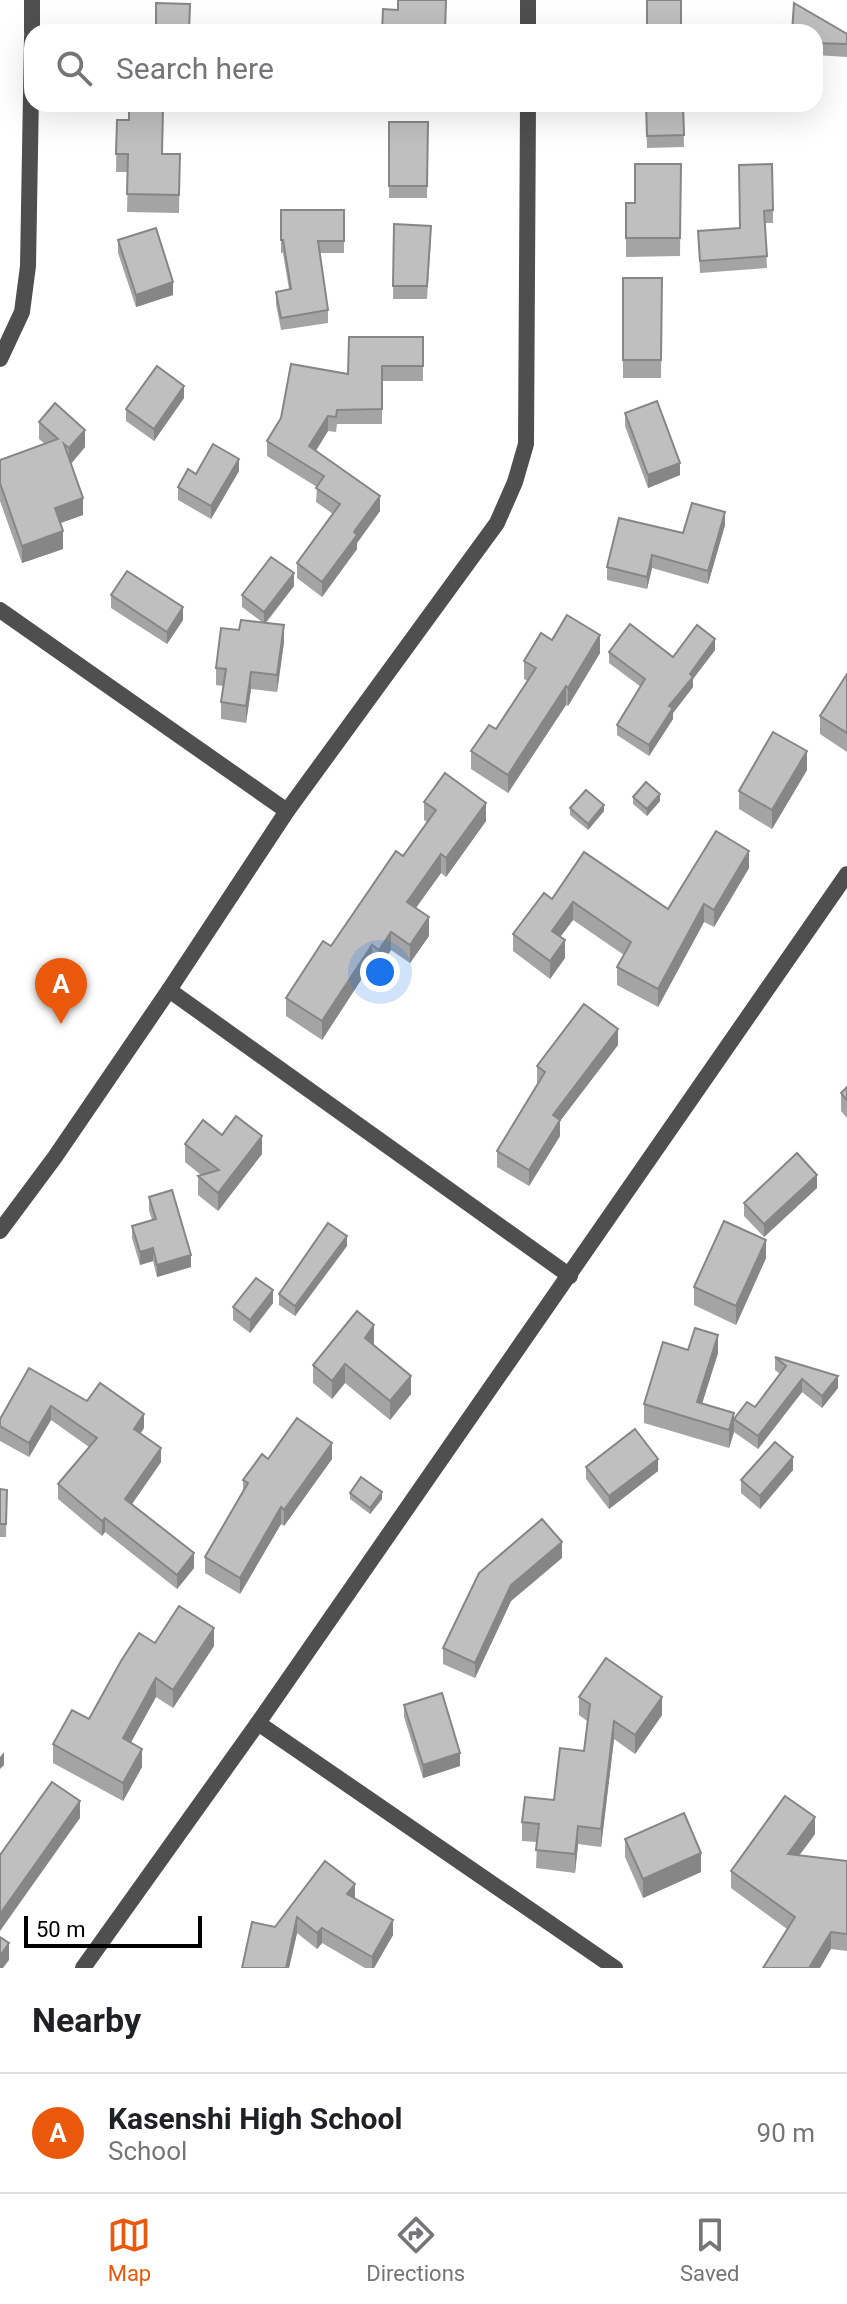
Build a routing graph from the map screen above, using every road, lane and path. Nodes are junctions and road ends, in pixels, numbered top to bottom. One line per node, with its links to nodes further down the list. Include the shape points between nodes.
1 (32, 0): 3 (street)
2 (528, 0): 4 (street)
3 (32, 24)
4 (528, 24)
5 (31, 112): 7 (street, via 28,266 22,312)
6 (528, 112): 9 (street, via 526,444 515,482 497,523)
7 (0, 359)
8 (0, 610): 9 (street)
9 (287, 811): 11 (street)
10 (847, 874): 13 (street)
11 (169, 990): 12 (street); 13 (street)
12 (0, 1231)
13 (570, 1276): 14 (street)
14 (258, 1723): 15 (street); 16 (street)
15 (83, 1968)
16 (615, 1968)

